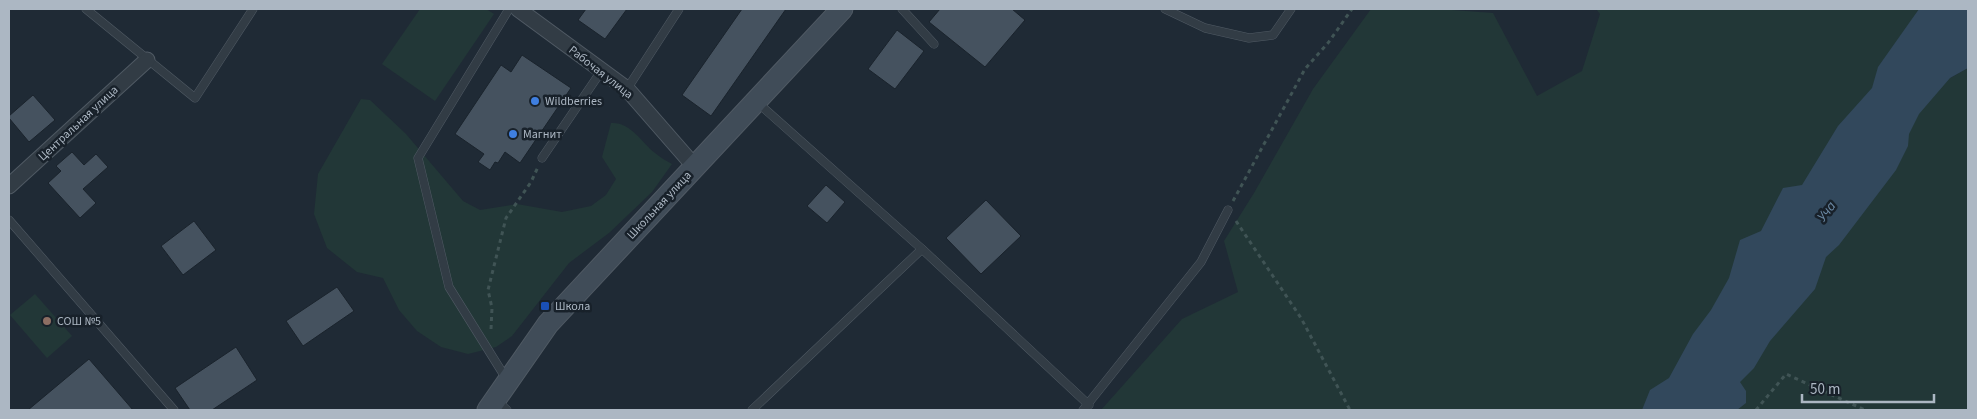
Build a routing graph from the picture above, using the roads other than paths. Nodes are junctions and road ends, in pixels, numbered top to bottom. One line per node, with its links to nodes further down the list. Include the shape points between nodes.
1 (86, 9): 11 (lane)
2 (253, 9): 11 (lane, via 195,98)
3 (509, 9): 21 (lane, via 418,158 449,287)
4 (518, 9): 12 (street, Рабочая улица)
5 (679, 9): 13 (lane)
6 (842, 9): 14 (street, Школьная улица)
7 (902, 9): 10 (lane)
8 (1165, 9): 9 (lane, via 1205,28 1249,38 1273,35)
9 (1291, 9)
10 (934, 44)
11 (147, 60): 17 (street, Центральная улица)
12 (602, 70): 13 (street, Рабочая улица); 15 (lane)
13 (627, 89): 16 (street, Рабочая улица)
14 (756, 102): 16 (street, Школьная улица); 20 (lane)
15 (542, 158)
16 (695, 167): 21 (street, Школьная улица, via 548,324)
17 (9, 186)
18 (1228, 210): 23 (lane, via 1201,262)
19 (9, 220): 24 (lane)
20 (922, 249): 23 (lane); 25 (lane)
21 (508, 382): 22 (street, Школьная улица)
22 (497, 407)
23 (1086, 407)
24 (174, 410)
25 (752, 410)

